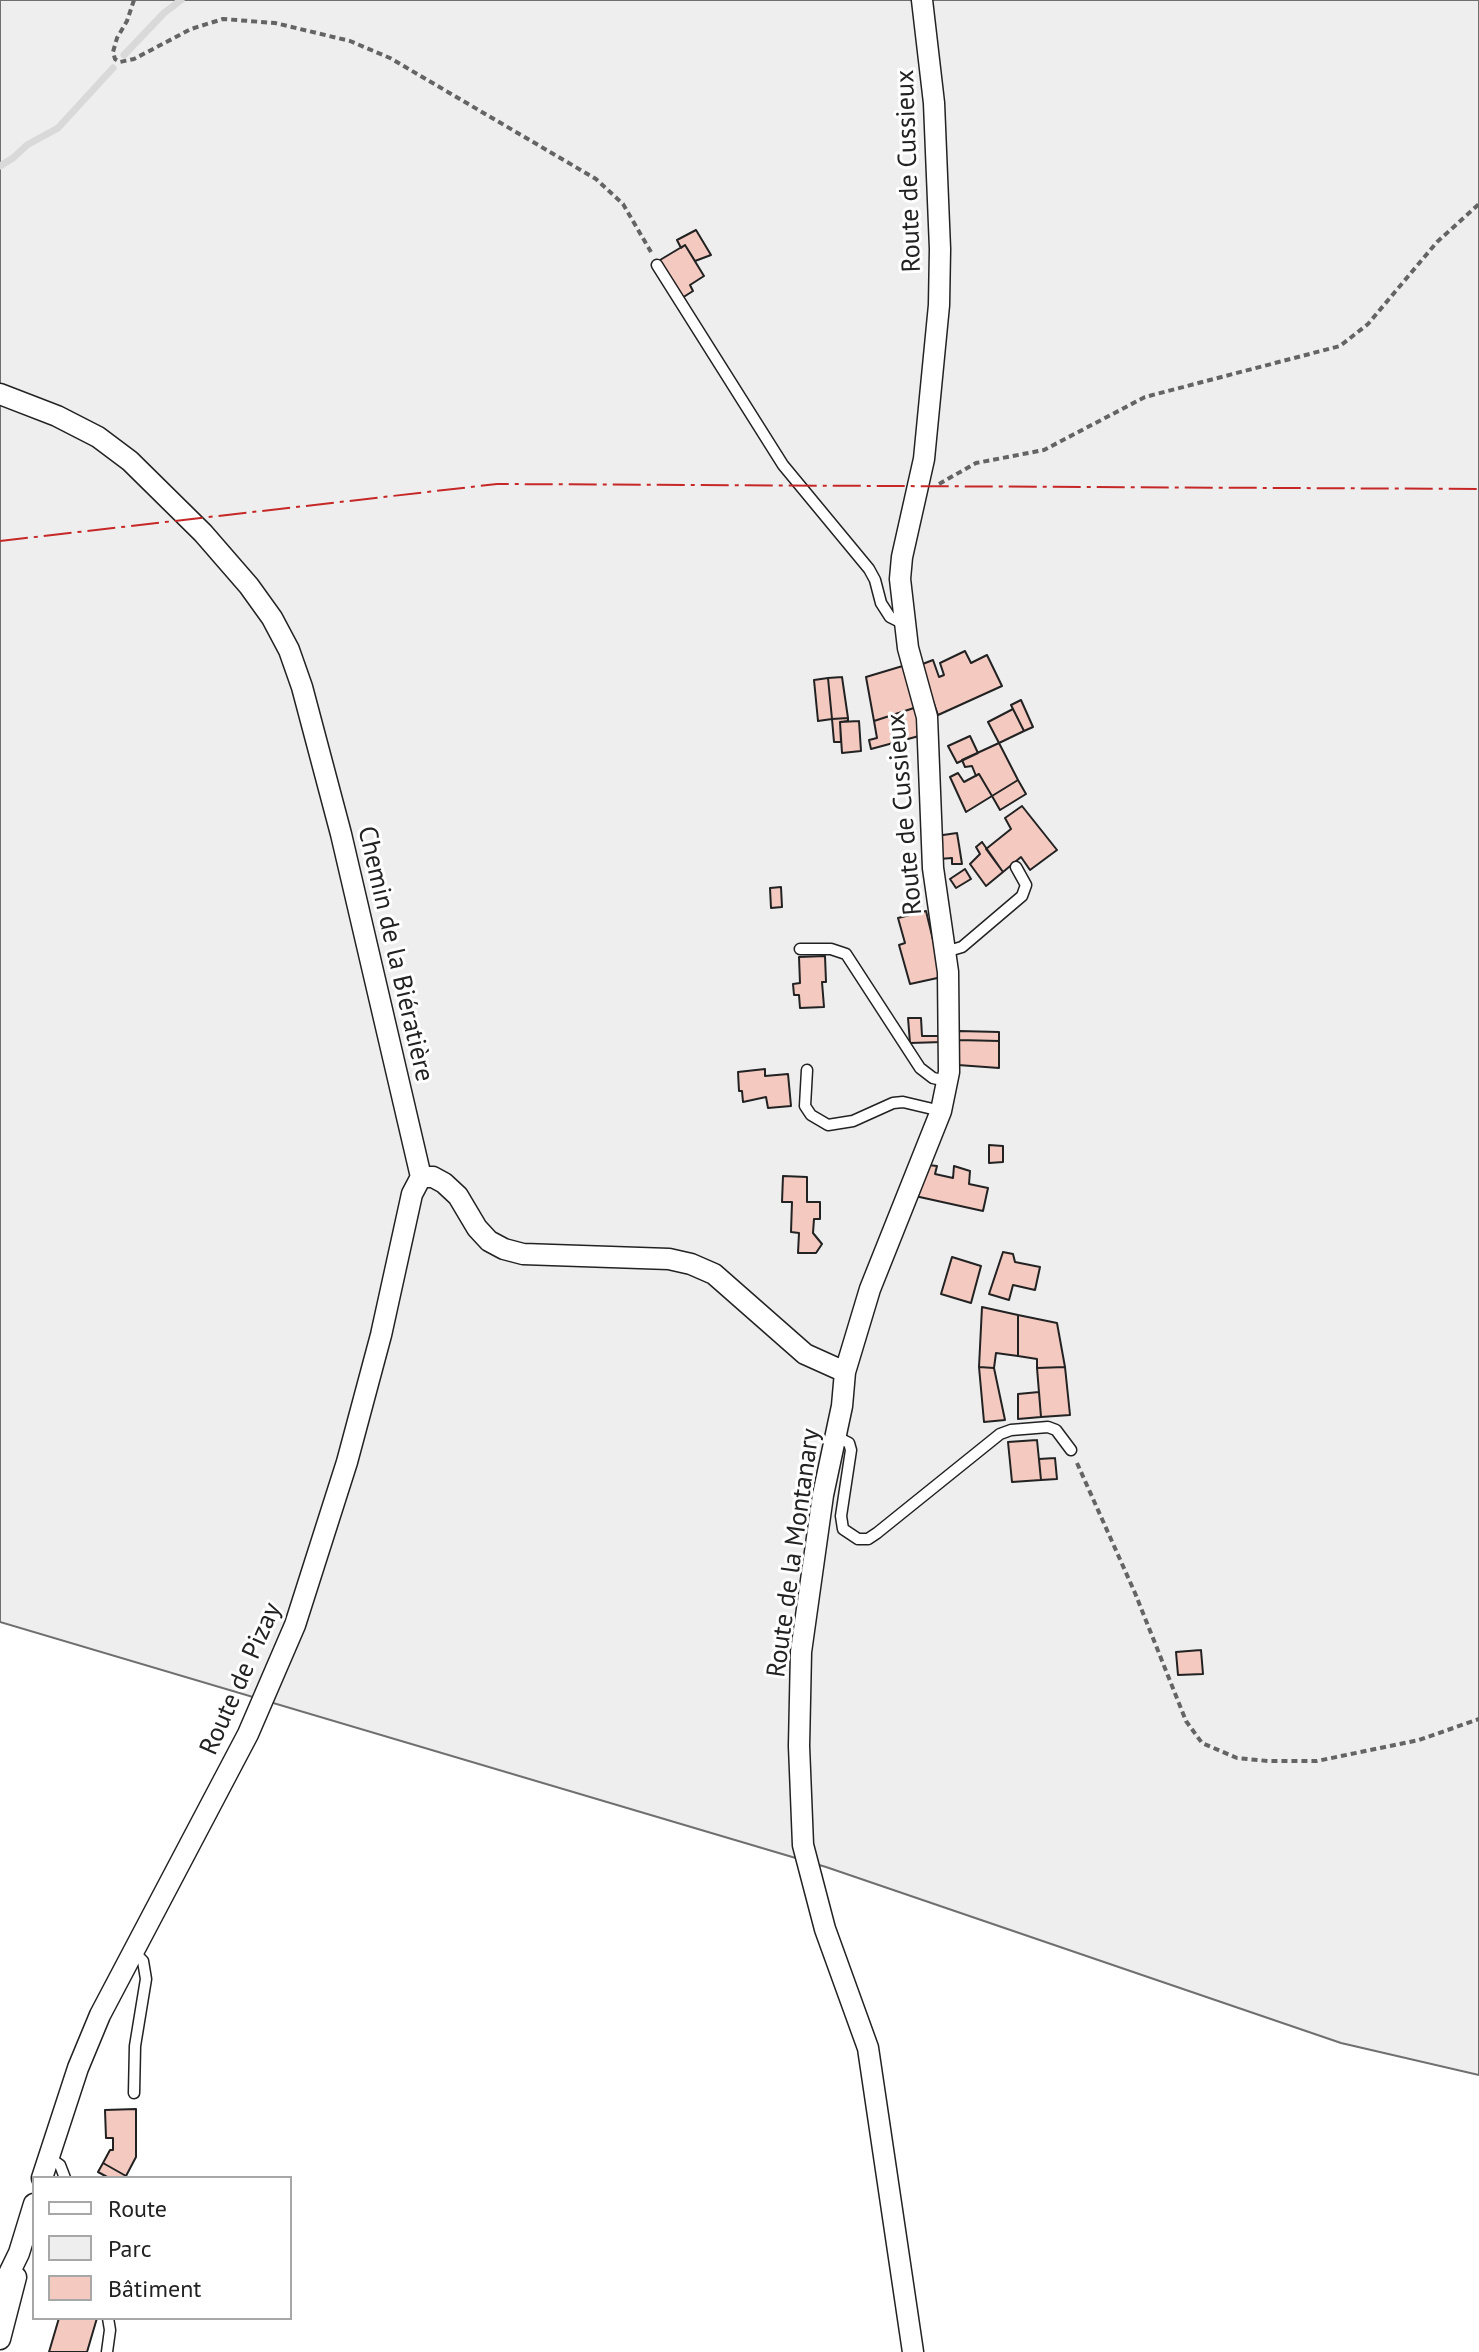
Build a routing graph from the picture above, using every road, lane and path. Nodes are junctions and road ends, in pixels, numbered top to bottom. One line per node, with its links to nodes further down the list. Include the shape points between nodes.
1 (134, 0): 4 (path, via 113,52 120,62 223,19 275,23 350,41 390,58 596,179 632,216)
2 (922, 0): 6 (street, Route de Cussieux, via 934,103 940,249 932,390)
3 (1479, 204): 6 (path, via 1437,242 1368,324 1340,346 1145,397 1044,450 976,463 934,488)
4 (657, 265): 7 (lane, via 783,465 869,569 890,617)
5 (0, 394): 14 (street, Chemin de la Biératière, via 98,437 130,461 249,586 284,639 341,834)
6 (918, 489): 7 (street, Route de Cussieux, via 902,557)
7 (904, 624): 10 (street, Route de Cussieux, via 927,717 933,868)
8 (1016, 867): 10 (lane, via 1026,885 1022,896 962,947)
9 (800, 949): 12 (lane, via 846,954 920,1068)
10 (945, 952): 12 (street, Route de Cussieux)
11 (807, 1070): 13 (lane, via 805,1106 828,1125 853,1121 893,1103)
12 (947, 1081): 13 (street, Route de Cussieux)
13 (941, 1111): 15 (street, Route de Cussieux, via 870,1289)
14 (421, 1177): 15 (street, via 444,1183 477,1228 504,1249 669,1259 714,1274 805,1354); 19 (street, Route de Pizay, via 412,1194 347,1462 295,1625 248,1734)
15 (845, 1372): 16 (street, Route de la Montanary)
16 (835, 1436): 17 (lane, via 851,1450 841,1516 843,1529 858,1539 877,1533 1000,1434 1048,1427); 30 (street, Route de la Montanary, via 801,1652 803,1845 825,1929 868,2048)
17 (1071, 1450): 18 (path, via 1186,1721 1202,1743 1237,1758 1317,1761 1419,1740)
18 (1479, 1719)
19 (133, 1951): 20 (lane, via 143,1961 146,1979); 21 (street, Route de Pizay, via 78,2068)
20 (134, 2093)
21 (50, 2158): 22 (street, Route de Pizay); 23 (lane)
22 (43, 2176)
23 (64, 2176)
24 (32, 2210): 25 (street)
25 (13, 2270): 26 (street); 28 (street, via 15,2283)
26 (0, 2292)
27 (108, 2320): 29 (lane)
28 (0, 2339)
29 (107, 2352)
30 (913, 2352)

